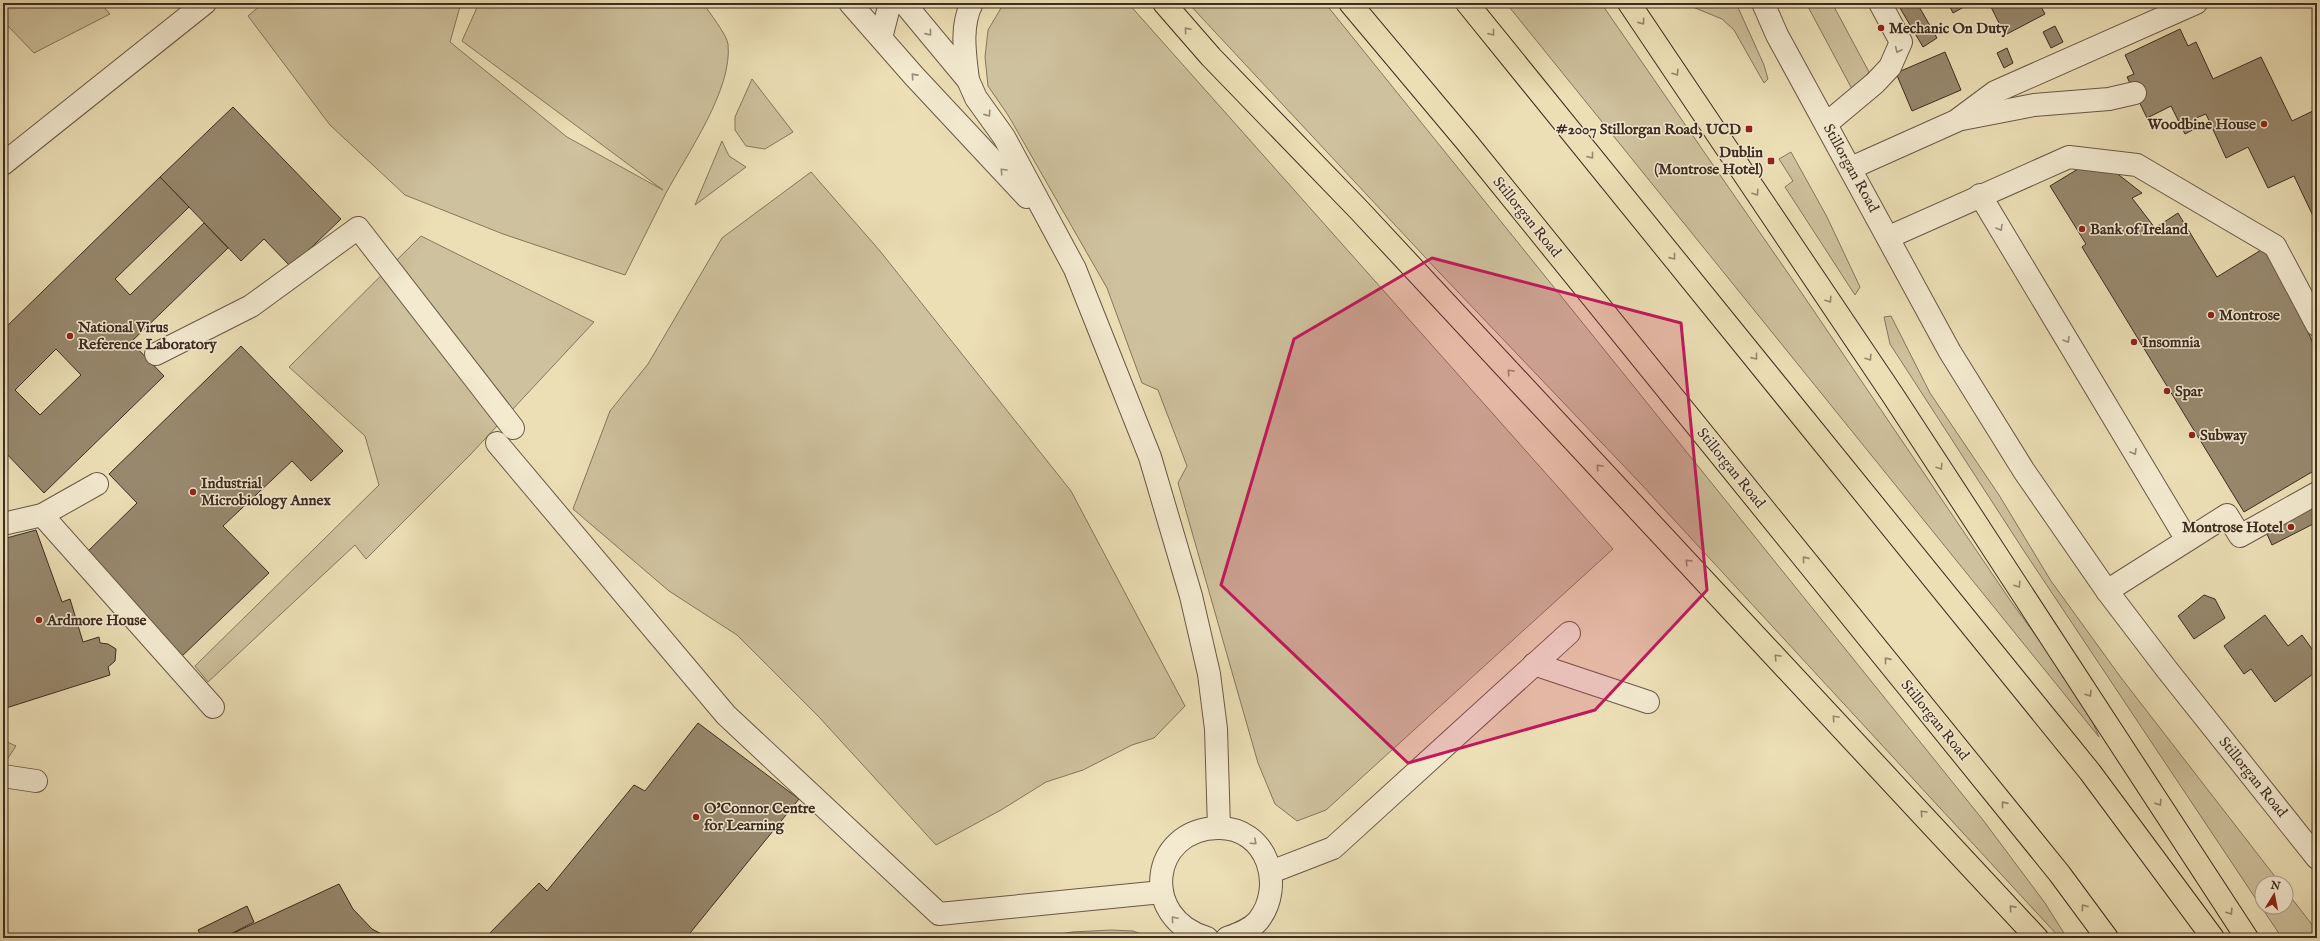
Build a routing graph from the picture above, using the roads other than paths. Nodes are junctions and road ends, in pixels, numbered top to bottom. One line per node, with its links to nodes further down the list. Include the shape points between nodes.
1 (205, 3): 18 (street)
2 (850, 3): 13 (street)
3 (890, 3): 13 (street)
4 (904, 3): 14 (street, one-way to 14)
5 (972, 3): 14 (street, via 968,12 964,44)
6 (1164, 3): 45 (main road, one-way to 6, via 1998,893 1364,216 1211,58)
7 (1350, 3): 46 (main road, Stillorgan Road, one-way to 7, via 2059,873 1475,152)
8 (1467, 3): 47 (main road, one-way to 47, via 2090,772)
9 (1628, 3): 48 (main road, one-way to 48, via 1880,375)
10 (1762, 3): 17 (street, Stillorgan Road)
11 (1880, 3): 17 (street, one-way to 17, via 1901,42 1890,67 1876,83)
12 (2196, 3): 16 (street, via 1995,92)
13 (881, 38): 21 (street, one-way to 13)
14 (968, 80): 21 (street, one-way to 21, via 976,98 1004,138)
15 (2135, 93): 16 (street, via 2109,99 2034,106)
16 (1956, 121): 19 (street)
17 (1826, 124): 19 (street, Stillorgan Road)
18 (3, 164)
19 (1851, 168): 22 (street, Stillorgan Road)
20 (1980, 195): 22 (street); 23 (street, via 2070,157 2137,165 2275,246); 31 (street, one-way to 31)
21 (1049, 220): 39 (street, via 1075,270 1150,457 1191,596 1209,674 1213,704)
22 (1889, 237): 32 (street, Stillorgan Road, via 1966,378 2024,471)
23 (2317, 325)
24 (156, 354): 25 (street, via 251,306 358,228)
25 (513, 428)
26 (497, 443): 42 (street, via 726,715 939,914)
27 (97, 484): 29 (street)
28 (2317, 493): 31 (street, via 2240,536 2227,515)
29 (42, 514): 30 (street); 36 (street)
30 (3, 524)
31 (2186, 540): 32 (street)
32 (2107, 591): 40 (street, Stillorgan Road)
33 (1569, 633): 34 (street)
34 (1534, 664): 35 (street); 41 (street, via 1333,848)
35 (1648, 702)
36 (213, 708)
37 (3, 776): 38 (street)
38 (36, 781)
39 (1219, 828): 41 (street, one-way to 41, via 1243,834 1253,841 1262,850); 42 (street, via 1202,829 1186,837 1173,848 1164,864)
40 (2317, 858)
41 (1271, 872): 44 (street, via 1272,890 1267,907 1257,922 1243,932)
42 (1162, 892): 43 (street, one-way to 42, via 1194,934 1180,925 1169,912)
43 (1207, 938)
44 (1227, 938)
45 (2037, 938)
46 (2108, 938)
47 (2213, 938)
48 (2247, 938)

